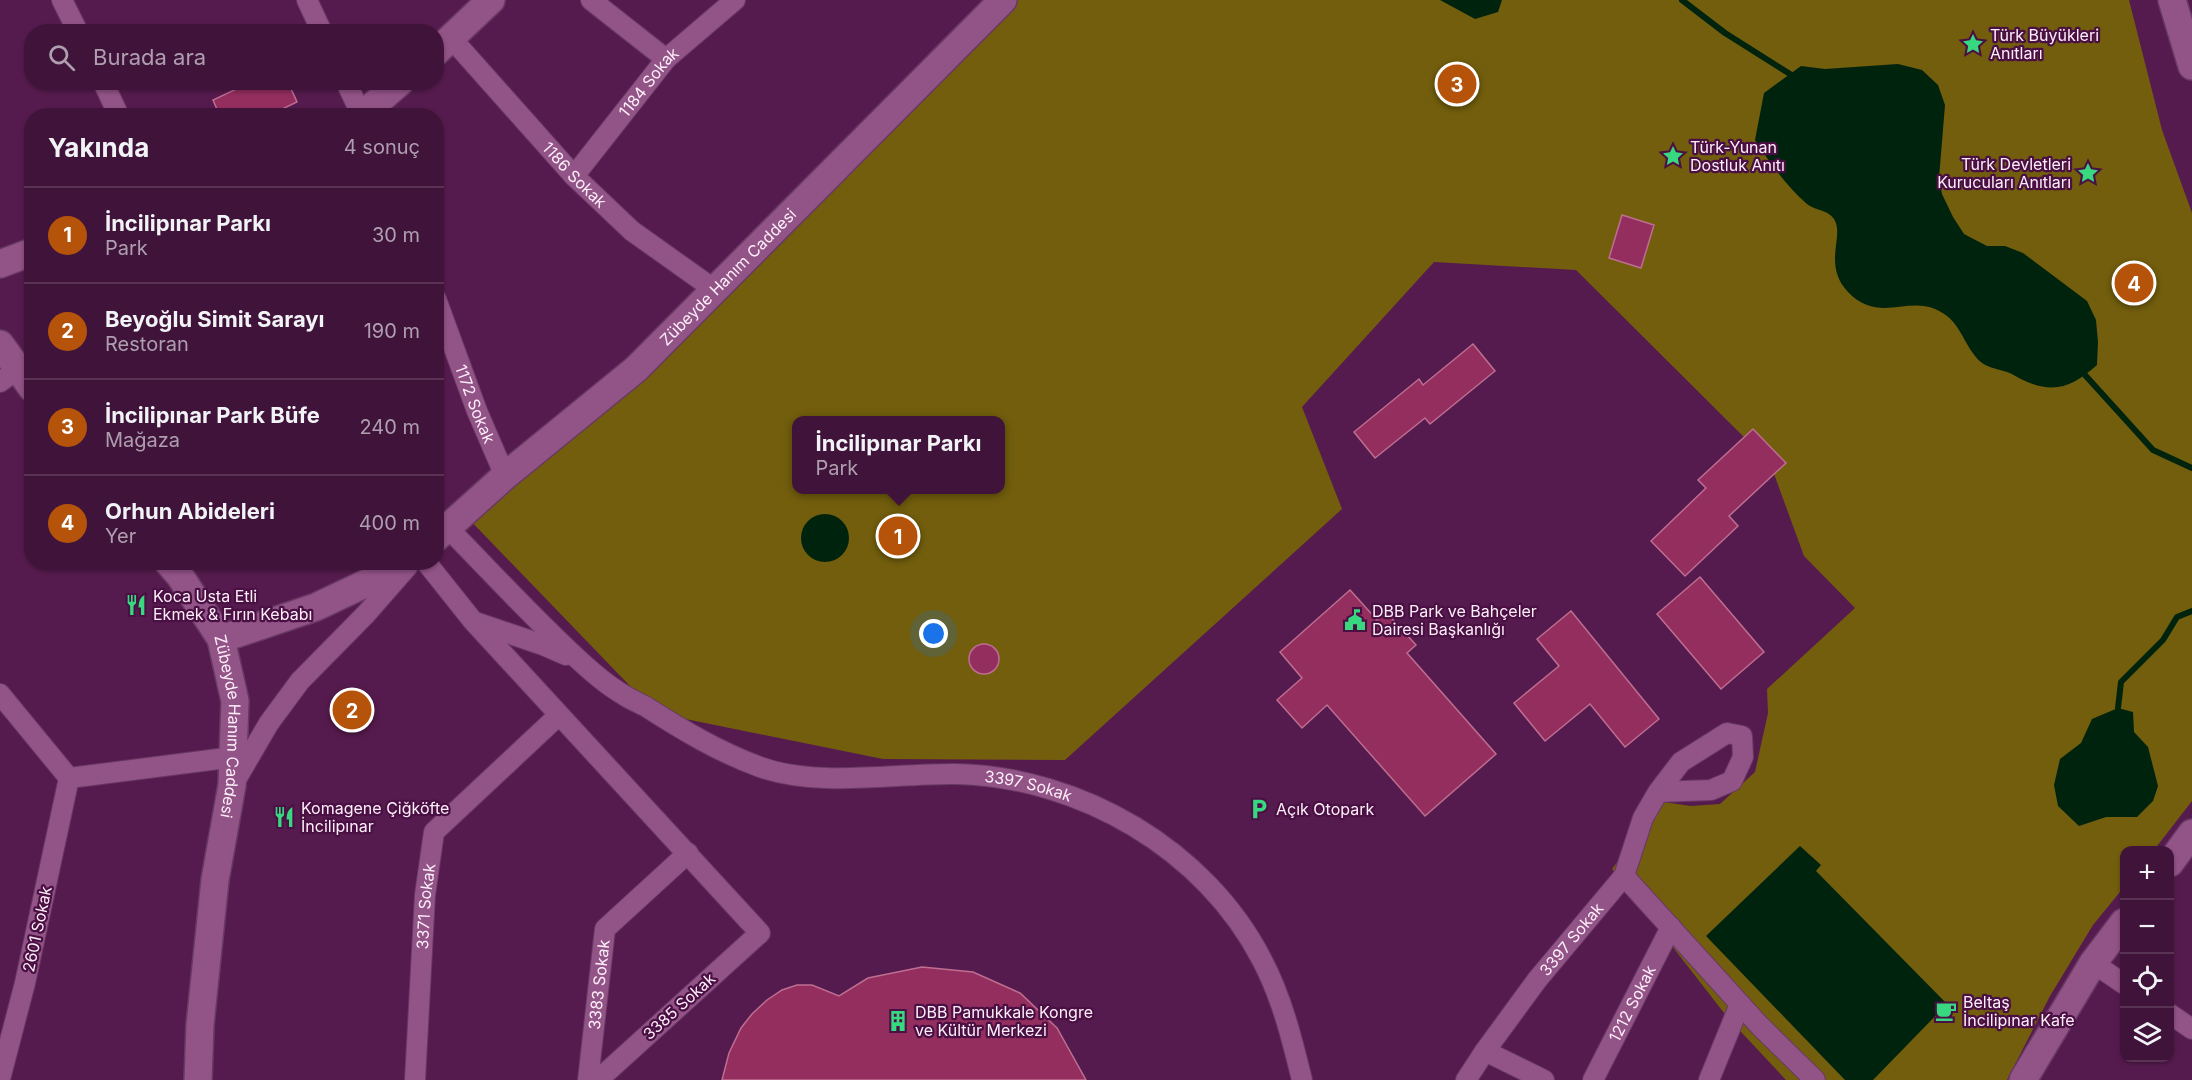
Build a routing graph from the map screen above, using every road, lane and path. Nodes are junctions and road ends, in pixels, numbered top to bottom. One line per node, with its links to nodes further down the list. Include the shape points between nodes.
1 (62, 0): 8 (street)
2 (307, 0): 9 (street)
3 (491, 0): 10 (main road)
4 (591, 0): 11 (street)
5 (735, 0): 11 (street, 1184 Sokak)
6 (1003, 0): 22 (main road, Zübeyde Hanım Caddesi)
7 (2172, 0): 12 (main road)
8 (74, 24)
9 (318, 24)
10 (444, 46): 19 (street, 1186 Sokak)
11 (666, 59): 19 (street, 1184 Sokak)
12 (2192, 66)
13 (107, 90): 16 (street)
14 (350, 90): 17 (street)
15 (391, 90): 18 (main road)
16 (115, 108)
17 (358, 108)
18 (369, 108)
19 (574, 176): 22 (street, 1186 Sokak, via 632,231)
20 (24, 255): 21 (main road)
21 (0, 264)
22 (715, 290): 26 (main road, Zübeyde Hanım Caddesi, via 636,369)
23 (444, 329): 26 (street, 1172 Sokak)
24 (0, 344): 25 (main road)
25 (16, 380)
26 (506, 476): 27 (main road, Zübeyde Hanım Caddesi)
27 (444, 531)
28 (444, 535): 35 (street)
29 (175, 570): 34 (main road)
30 (390, 570): 34 (main road, Zübeyde Hanım Caddesi, via 316,607)
31 (404, 570): 40 (street, via 300,681)
32 (432, 570): 33 (street)
33 (473, 621): 35 (street); 37 (street)
34 (221, 639): 38 (main road, Zübeyde Hanım Caddesi, via 236,701)
35 (582, 663): 59 (street, 3397 Sokak, via 621,694 702,742 763,768 837,778 959,774 1024,781 1056,790 1122,819 1181,862 1214,891 1232,914 1262,959 1282,1005)
36 (0, 694): 39 (street)
37 (559, 715): 43 (street); 56 (street, 3371 Sokak, via 434,832 425,895)
38 (234, 757): 39 (street); 40 (main road, Zübeyde Hanım Caddesi)
39 (69, 778): 54 (street, 2601 Sokak)
40 (232, 785): 55 (main road, Zübeyde Hanım Caddesi, via 215,880)
41 (1658, 792): 45 (street, 3397 Sokak, via 1643,818)
42 (2192, 833): 44 (main road)
43 (688, 853): 57 (street, 3383 Sokak, via 605,929); 58 (street, 3385 Sokak, via 760,933)
44 (2174, 856)
45 (1624, 876): 46 (street); 53 (street, 3397 Sokak, via 1537,980)
46 (1671, 927): 50 (street); 62 (street, 1212 Sokak)
47 (2120, 927): 48 (main road)
48 (2093, 963): 49 (street); 65 (main road)
49 (2120, 981)
50 (1740, 1004): 63 (street); 64 (street)
51 (2174, 1017): 52 (street)
52 (2192, 1029)
53 (1485, 1051): 60 (street, 3397 Sokak); 61 (street)
54 (0, 1079)
55 (198, 1080)
56 (415, 1080)
57 (588, 1080)
58 (598, 1080)
59 (1302, 1080)
60 (1466, 1080)
61 (1544, 1080)
62 (1593, 1080)
63 (1709, 1080)
64 (1815, 1080)
65 (2023, 1080)

